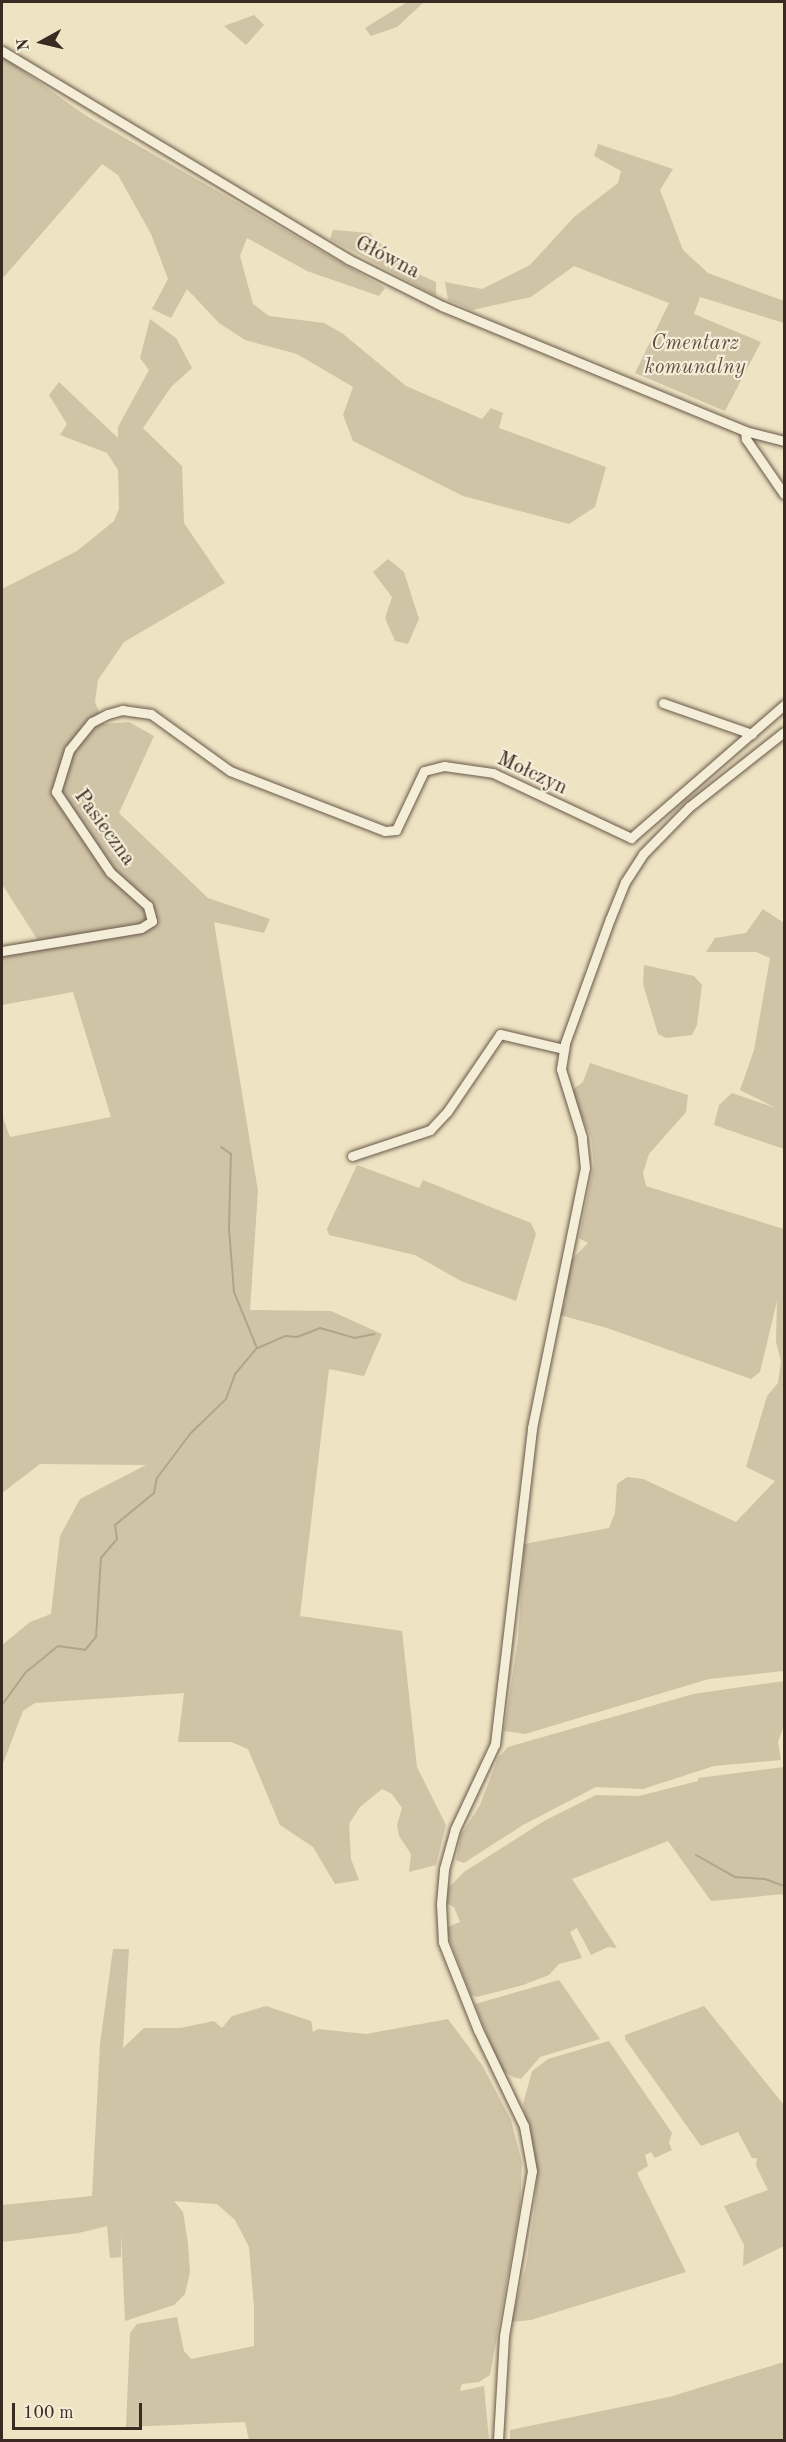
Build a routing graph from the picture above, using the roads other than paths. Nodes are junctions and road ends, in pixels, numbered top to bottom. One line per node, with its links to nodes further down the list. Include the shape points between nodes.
1 (2, 51): 2 (street, Główna, via 348,259 442,306)
2 (745, 431): 3 (street, Główna); 4 (street, via 749,445)
3 (784, 441)
4 (784, 494)
5 (663, 703): 8 (street)
6 (784, 705): 8 (street, Mołczyn)
7 (784, 732): 11 (street, via 689,807 643,854 610,919)
8 (752, 734): 9 (street, Mołczyn, via 631,838 478,768 444,766 424,771 402,821 391,831)
9 (230, 771): 10 (street, Pasieczna, via 151,714 122,710 92,722 69,750 56,792 110,872 148,906 152,921 141,928)
10 (2, 951)
11 (564, 1049): 12 (street, via 500,1034 447,1112 430,1130); 13 (street, via 561,1069 582,1137 585,1168 532,1428 495,1744 455,1829 444,1869 441,1904 443,1942 478,2030 524,2126 532,2171 504,2336)
12 (352, 1156)
13 (498, 2440)

